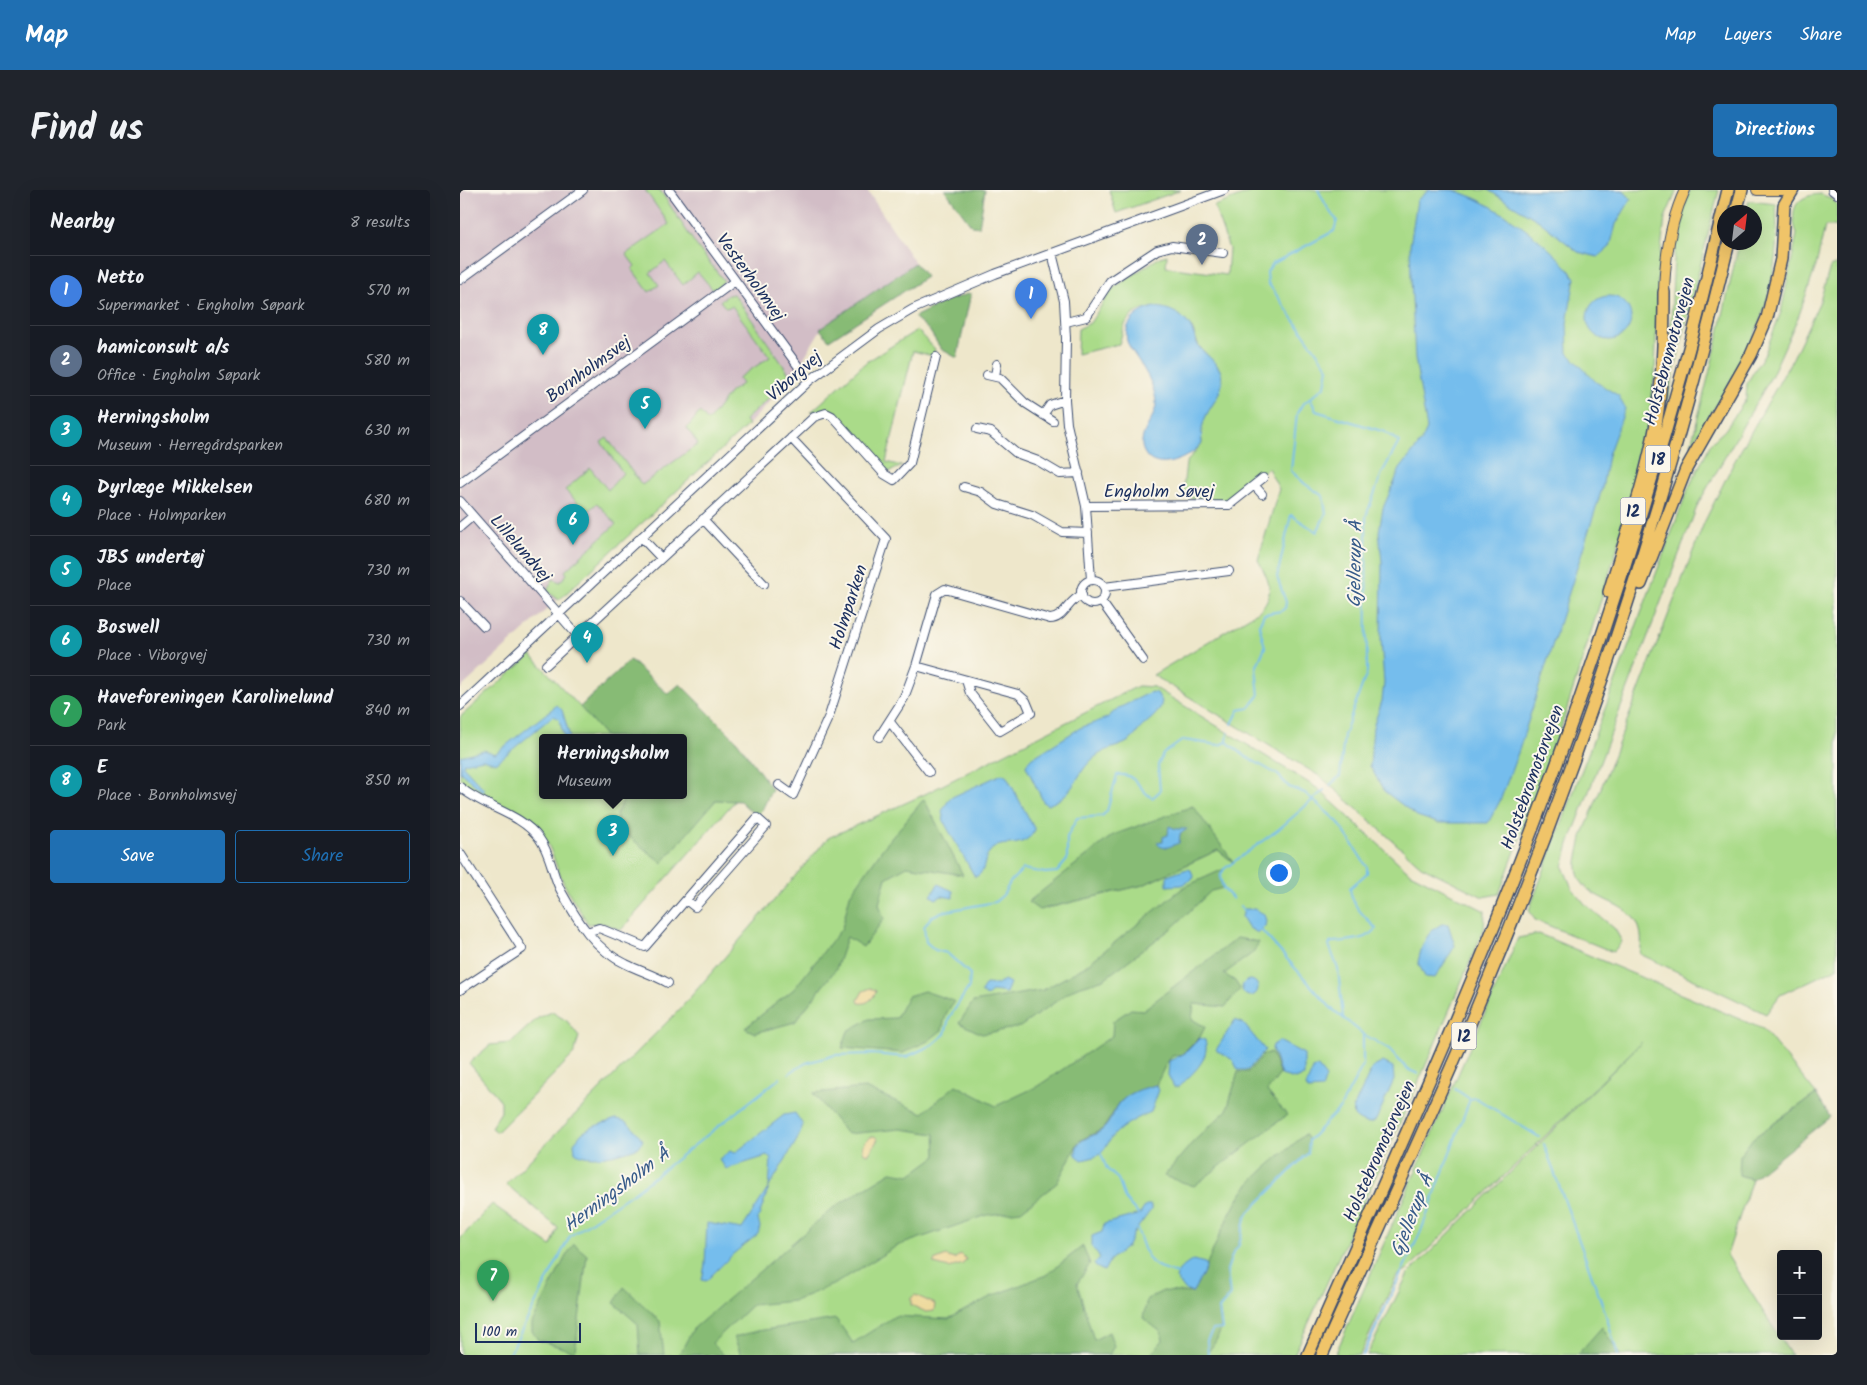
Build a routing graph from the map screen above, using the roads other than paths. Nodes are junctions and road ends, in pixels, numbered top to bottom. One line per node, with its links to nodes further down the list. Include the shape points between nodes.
1 (583, 190): 18 (street)
2 (669, 190): 19 (street, Vesterholmvej)
3 (1224, 190): 16 (street, Viborgvej)
4 (1684, 190): 20 (main road, 12, via 1671,229)
5 (1728, 190): 65 (highway, Holstebromotorvejen / 18, via 1654,473 1626,566)
6 (1742, 190): 12 (highway)
7 (1757, 190): 10 (main road)
8 (1793, 190): 63 (highway, 12, via 1784,205 1781,259 1767,318 1751,355 1686,469)
9 (1832, 190): 11 (street)
10 (1778, 191)
11 (1837, 194)
12 (1738, 205)
13 (1210, 240): 15 (street)
14 (1727, 250): 63 (highway, Holstebromotorvejen / 18, via 1638,571)
15 (1209, 251): 17 (street); 21 (street, via 1172,246 1157,250 1110,281 1086,317)
16 (1052, 253): 21 (street); 24 (street, Viborgvej, via 913,309 879,329)
17 (1223, 253)
18 (460, 280)
19 (735, 281): 24 (street, Vesterholmvej); 35 (street, Bornholmsvej)
20 (1664, 292): 65 (highway, 12, via 1663,367 1648,460)
21 (1066, 322): 25 (street)
22 (936, 357): 31 (street, via 910,463 898,478 894,480 884,474 826,413 814,417)
23 (997, 364): 26 (street, via 991,376)
24 (809, 381): 46 (street, Viborgvej)
25 (1065, 400): 26 (street, via 1050,405); 32 (street)
26 (1043, 416): 28 (street)
27 (987, 421): 30 (street)
28 (1053, 421)
29 (976, 429): 30 (street)
30 (985, 430): 32 (street, via 1016,453 1060,474)
31 (791, 438): 43 (street); 68 (street, Holmparken, via 886,539 829,716 793,795)
32 (1078, 473): 41 (street)
33 (1263, 478): 36 (street, Engholm Søvej)
34 (977, 481): 38 (street)
35 (460, 483)
36 (1254, 485): 39 (street); 41 (street, Engholm Søvej, via 1229,505)
37 (964, 487): 38 (street)
38 (975, 490): 45 (street, via 1007,509 1032,515 1054,529 1071,534)
39 (1262, 494)
40 (460, 501): 42 (street, Lillelundvej)
41 (1086, 506): 45 (street)
42 (473, 516): 44 (street); 55 (street, Lillelundvej)
43 (703, 519): 47 (street); 50 (street)
44 (460, 527)
45 (1088, 533): 49 (street)
46 (641, 538): 47 (street); 55 (street, Viborgvej)
47 (661, 558): 57 (street)
48 (1229, 571): 51 (street)
49 (1091, 580): 51 (street, via 1099,581); 52 (street, via 1083,585)
50 (764, 584)
51 (1104, 587): 53 (street, via 1105,594)
52 (1082, 596): 53 (street, via 1090,603); 60 (street, via 1071,601 1060,616 1050,619 940,590)
53 (1101, 600): 58 (street)
54 (460, 601): 56 (street)
55 (559, 614): 57 (street); 62 (street, Viborgvej)
56 (484, 626)
57 (578, 636): 59 (street)
58 (1143, 660)
59 (546, 665)
60 (916, 666): 61 (street); 64 (street, via 904,698)
61 (966, 680): 61 (street, via 1018,694 1026,701 1031,713 1000,731 970,693)
62 (460, 706)
63 (1590, 711): 76 (highway, Holstebromotorvejen / 12, via 1475,1011)
64 (890, 722): 66 (street); 67 (street)
65 (1571, 723): 75 (highway, Holstebromotorvejen / 12, via 1461,1009)
66 (880, 737)
67 (930, 772)
68 (778, 785)
69 (460, 787): 72 (street, via 482,803 515,818 539,838 560,889)
70 (462, 859): 74 (street, via 522,949)
71 (686, 900): 71 (street, via 695,907 766,826 757,818); 72 (street, via 645,947 599,928)
72 (587, 932): 73 (street, via 609,955)
73 (668, 983)
74 (460, 990)
75 (1308, 1355)
76 (1322, 1355)

